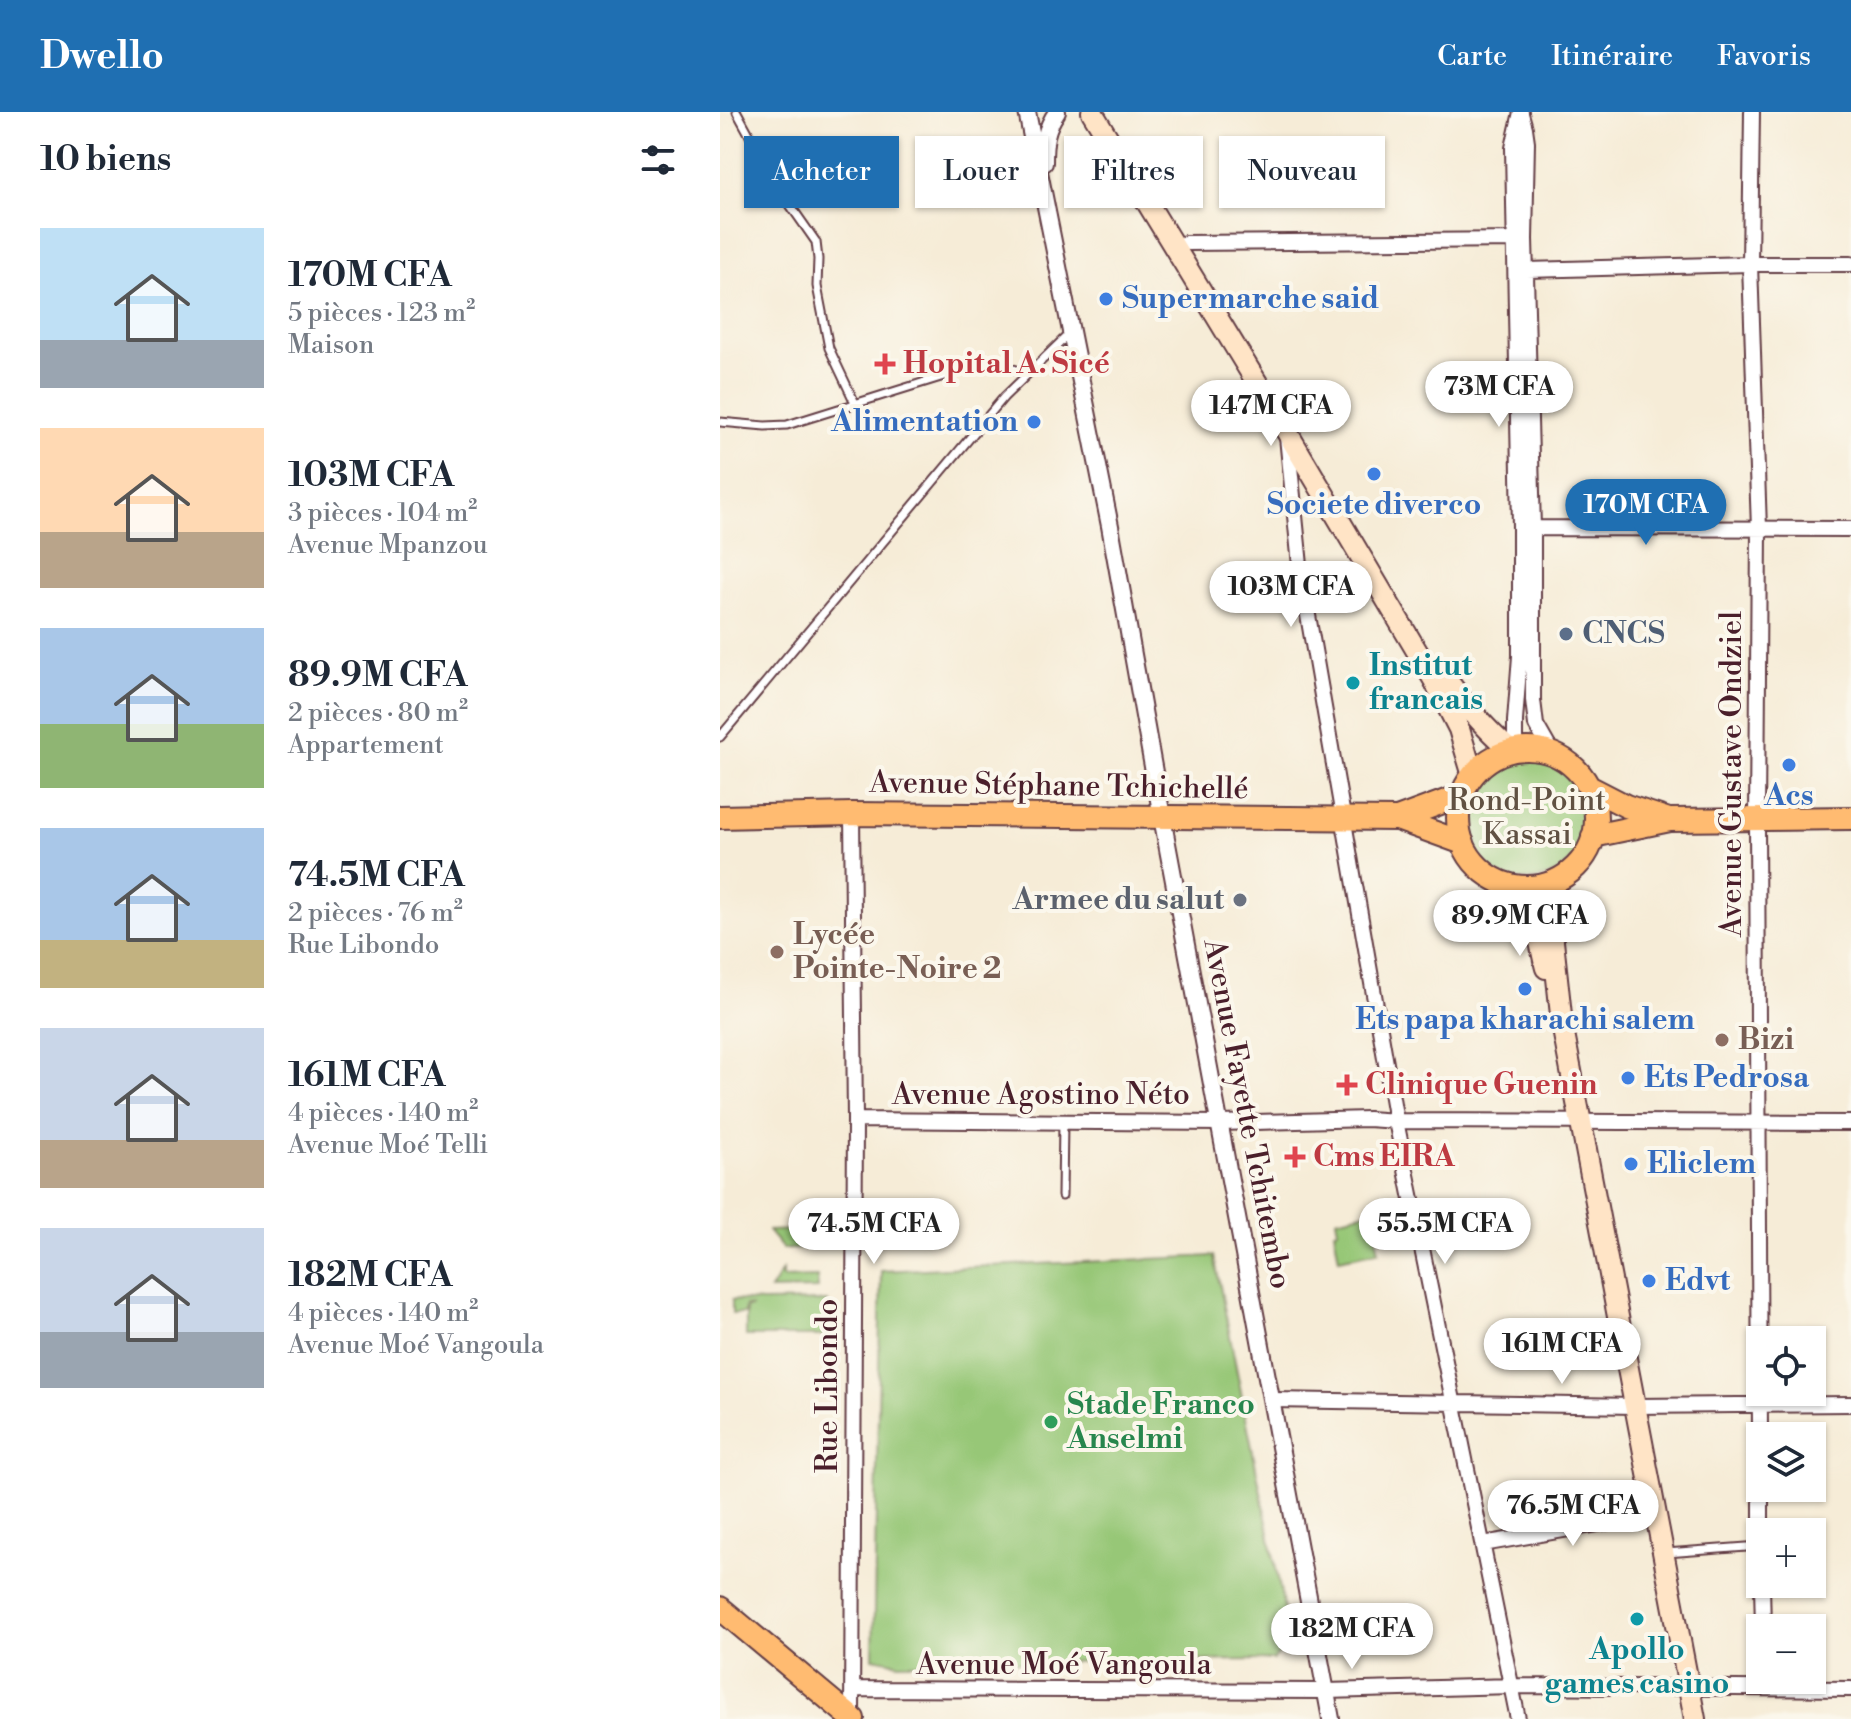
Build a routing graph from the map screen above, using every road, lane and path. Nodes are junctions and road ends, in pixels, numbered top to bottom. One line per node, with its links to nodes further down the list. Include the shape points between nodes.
1 (737, 112): 18 (lane, via 767,172 816,242 817,286 829,348)
2 (1027, 112): 8 (street, Avenue Fayette Tchitembo)
3 (1057, 112): 9 (street, Avenue Fayette Tchitembo)
4 (1092, 112): 20 (main road)
5 (1104, 112): 12 (main road)
6 (1752, 112): 13 (street, Avenue Gustave Ondziel)
7 (1521, 113): 11 (street, via 1513,148)
8 (1032, 136)
9 (1044, 136)
10 (1047, 208): 16 (street, Avenue Fayette Tchitembo)
11 (1519, 240): 12 (street); 15 (street); 25 (street, via 1520,628)
12 (1185, 243): 25 (main road, via 1439,669 1489,732)
13 (1750, 264): 14 (street); 15 (street); 22 (street, Avenue Gustave Ondziel)
14 (1851, 264)
15 (1527, 270): 21 (street)
16 (1070, 333): 17 (lane); 31 (street, Avenue Fayette Tchitembo)
17 (1027, 374): 18 (lane, via 1003,365 973,367); 24 (lane)
18 (855, 403): 19 (lane, via 787,425)
19 (720, 422)
20 (1287, 432): 27 (main road, via 1459,729); 32 (street, via 1301,575)
21 (1533, 528): 22 (street); 26 (street, via 1533,700 1536,725)
22 (1759, 529): 23 (street); 36 (street, Avenue Gustave Ondziel)
23 (1851, 529)
24 (720, 737)
25 (1513, 750): 26 (main road); 27 (main road, via 1490,760)
26 (1552, 753): 28 (main road)
27 (1467, 786): 34 (main road, Avenue Stéphane Tchichellé); 38 (main road, via 1459,811)
28 (1589, 787): 35 (main road); 37 (main road, via 1596,820)
29 (852, 814): 30 (main road, Avenue Stéphane Tchichellé); 31 (main road, Avenue Stéphane Tchichellé); 42 (street, Rue Libondo)
30 (720, 817)
31 (1162, 817): 32 (main road, Avenue Stéphane Tchichellé); 47 (street, Avenue Fayette Tchitembo)
32 (1344, 818): 34 (main road, Avenue Stéphane Tchichellé); 44 (street)
33 (1851, 818): 36 (main road)
34 (1397, 819): 38 (main road, Avenue Stéphane Tchichellé)
35 (1670, 820): 36 (main road); 37 (main road)
36 (1757, 821): 46 (street, Avenue Gustave Ondziel)
37 (1593, 836): 40 (main road, via 1578,864)
38 (1463, 843): 39 (main road, via 1471,858)
39 (1497, 880): 40 (main road, via 1534,887); 41 (main road, via 1515,895 1535,925)
40 (1553, 882): 41 (main road, via 1552,932)
41 (1562, 1024): 45 (main road)
42 (855, 1120): 43 (street, Avenue Agostino Néto); 66 (street, Rue Libondo)
43 (1063, 1121): 47 (street, Avenue Agostino Néto); 49 (lane)
44 (1396, 1121): 45 (street, Avenue Agostino Néto); 47 (street, Avenue Agostino Néto); 52 (street)
45 (1580, 1122): 46 (street, Avenue Agostino Néto); 56 (main road)
46 (1758, 1122): 48 (street, Avenue Agostino Néto); 50 (street, Avenue Gustave Ondziel)
47 (1221, 1123): 51 (street, Avenue Fayette Tchitembo)
48 (1851, 1123)
49 (1062, 1196)
50 (1759, 1326)
51 (1272, 1400): 52 (street); 68 (street, Avenue Fayette Tchitembo)
52 (1454, 1403): 56 (street); 58 (street)
53 (1746, 1404): 56 (street)
54 (1826, 1404): 55 (street)
55 (1851, 1404)
56 (1635, 1406): 57 (main road)
57 (1656, 1514): 58 (street); 60 (main road)
58 (1483, 1544): 63 (street)
59 (1746, 1547): 60 (lane)
60 (1663, 1554): 64 (main road)
61 (720, 1608): 69 (main road)
62 (1746, 1685): 64 (street, Avenue Moé Vangoula)
63 (1513, 1686): 64 (street, Avenue Moé Vangoula); 68 (street, Avenue Moé Vangoula); 71 (street)
64 (1689, 1688): 72 (main road)
65 (1826, 1688): 67 (street, Avenue Moé Vangoula)
66 (853, 1689): 68 (street, Avenue Moé Vangoula); 69 (street, Rue Libondo)
67 (1851, 1689)
68 (1326, 1691): 70 (street, Avenue Fayette Tchitembo)
69 (852, 1719)
70 (1331, 1719)
71 (1518, 1719)
72 (1695, 1719)

